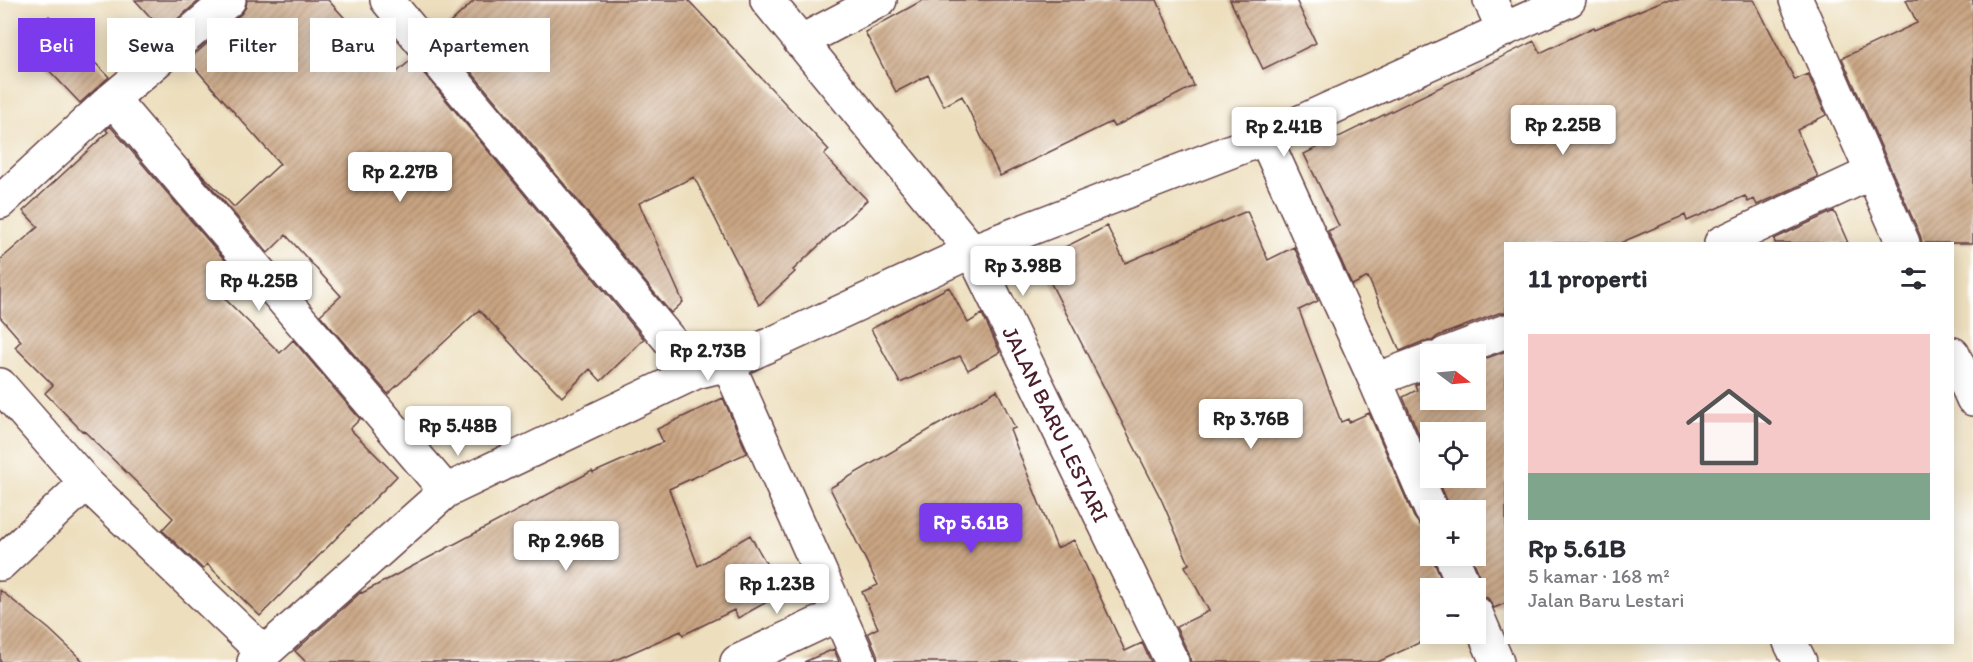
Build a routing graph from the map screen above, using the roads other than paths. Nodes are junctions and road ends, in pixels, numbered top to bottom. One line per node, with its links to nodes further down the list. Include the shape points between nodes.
1 (230, 0): 10 (street)
2 (387, 0): 22 (street)
3 (767, 0): 9 (street, JALAN BARU LESTARI)
4 (880, 0): 9 (street)
5 (1490, 0): 8 (street)
6 (1569, 0): 8 (street)
7 (1796, 0): 12 (street)
8 (1504, 30): 11 (street)
9 (800, 42): 16 (street, JALAN BARU LESTARI)
10 (112, 99): 13 (street); 27 (street)
11 (1265, 138): 16 (street); 23 (street)
12 (1871, 173): 14 (street); 15 (street)
13 (0, 202)
14 (1723, 242)
15 (1903, 242)
16 (972, 251): 21 (street); 36 (street, JALAN BARU LESTARI)
17 (1504, 333): 18 (street)
18 (1473, 344)
19 (1954, 356): 25 (street)
20 (1420, 363): 23 (street)
21 (728, 364): 22 (street); 30 (street)
22 (696, 372): 27 (street)
23 (1375, 380): 28 (street)
24 (0, 385): 26 (street)
25 (1973, 399)
26 (86, 483): 29 (street); 33 (street)
27 (446, 492): 33 (street)
28 (1427, 500)
29 (0, 564)
30 (838, 614): 34 (street); 35 (street)
31 (1486, 636): 37 (street)
32 (1791, 644): 38 (street)
33 (259, 658)
34 (736, 662)
35 (860, 662)
36 (1172, 662)
37 (1497, 662)
38 (1800, 662)

